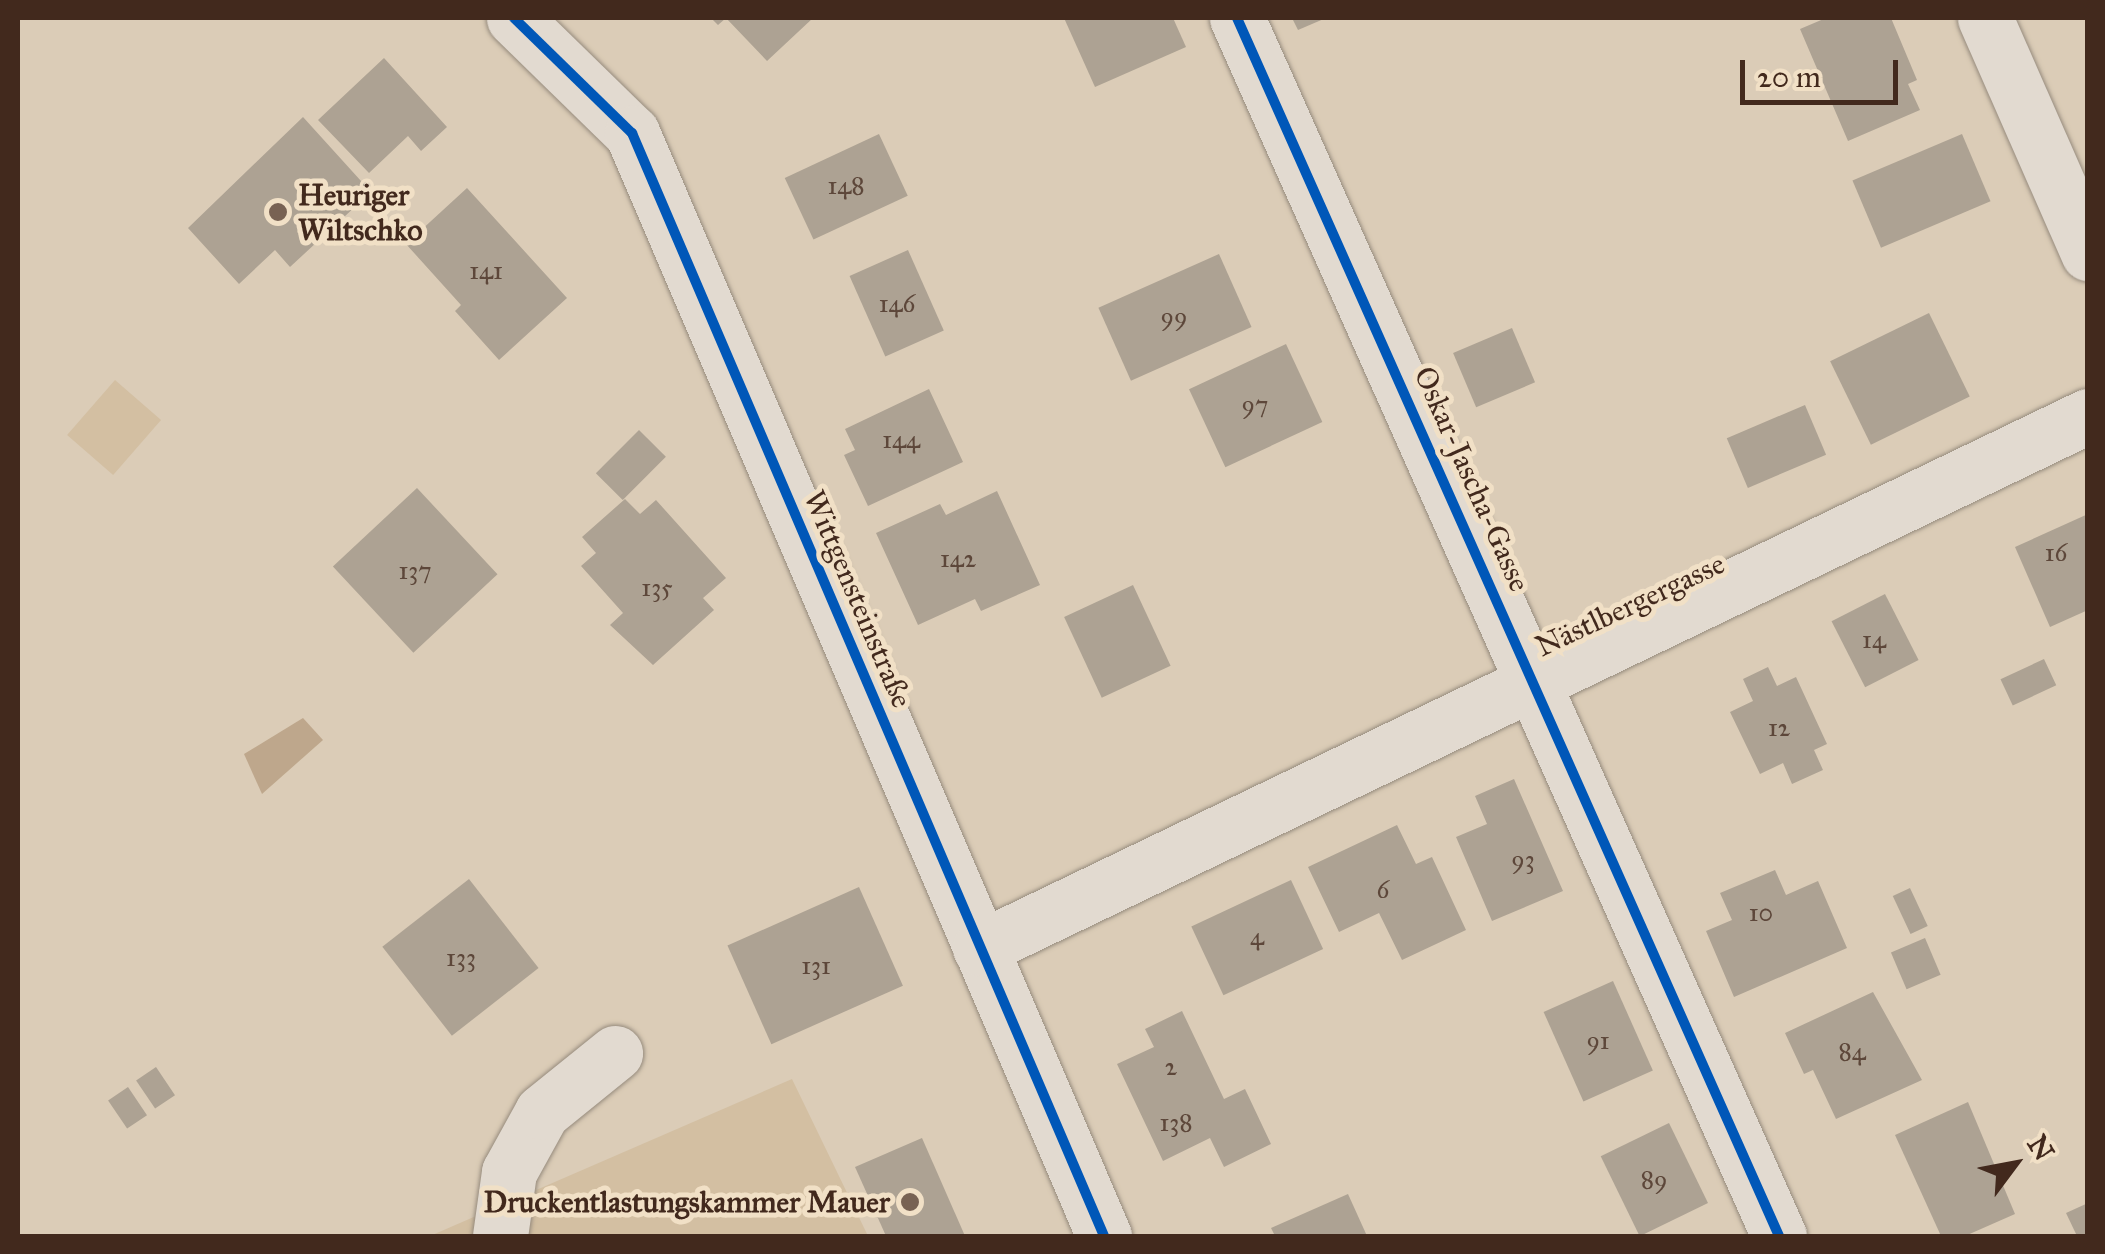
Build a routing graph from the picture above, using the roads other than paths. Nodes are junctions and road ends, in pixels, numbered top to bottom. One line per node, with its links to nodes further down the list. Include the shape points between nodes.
1 (514, 18): 7 (street, Wittgensteinstraße, via 632,133)
2 (1236, 18): 6 (street, Oskar-Jascha-Gasse)
3 (1985, 18): 4 (street)
4 (2088, 253)
5 (2088, 416): 6 (street, Nästlbergergasse)
6 (1534, 678): 7 (street, Nästlbergergasse); 11 (street, Oskar-Jascha-Gasse)
7 (980, 948): 10 (street, Wittgensteinstraße)
8 (615, 1053): 9 (street, via 542,1112 509,1172)
9 (500, 1236)
10 (1104, 1236)
11 (1779, 1236)

